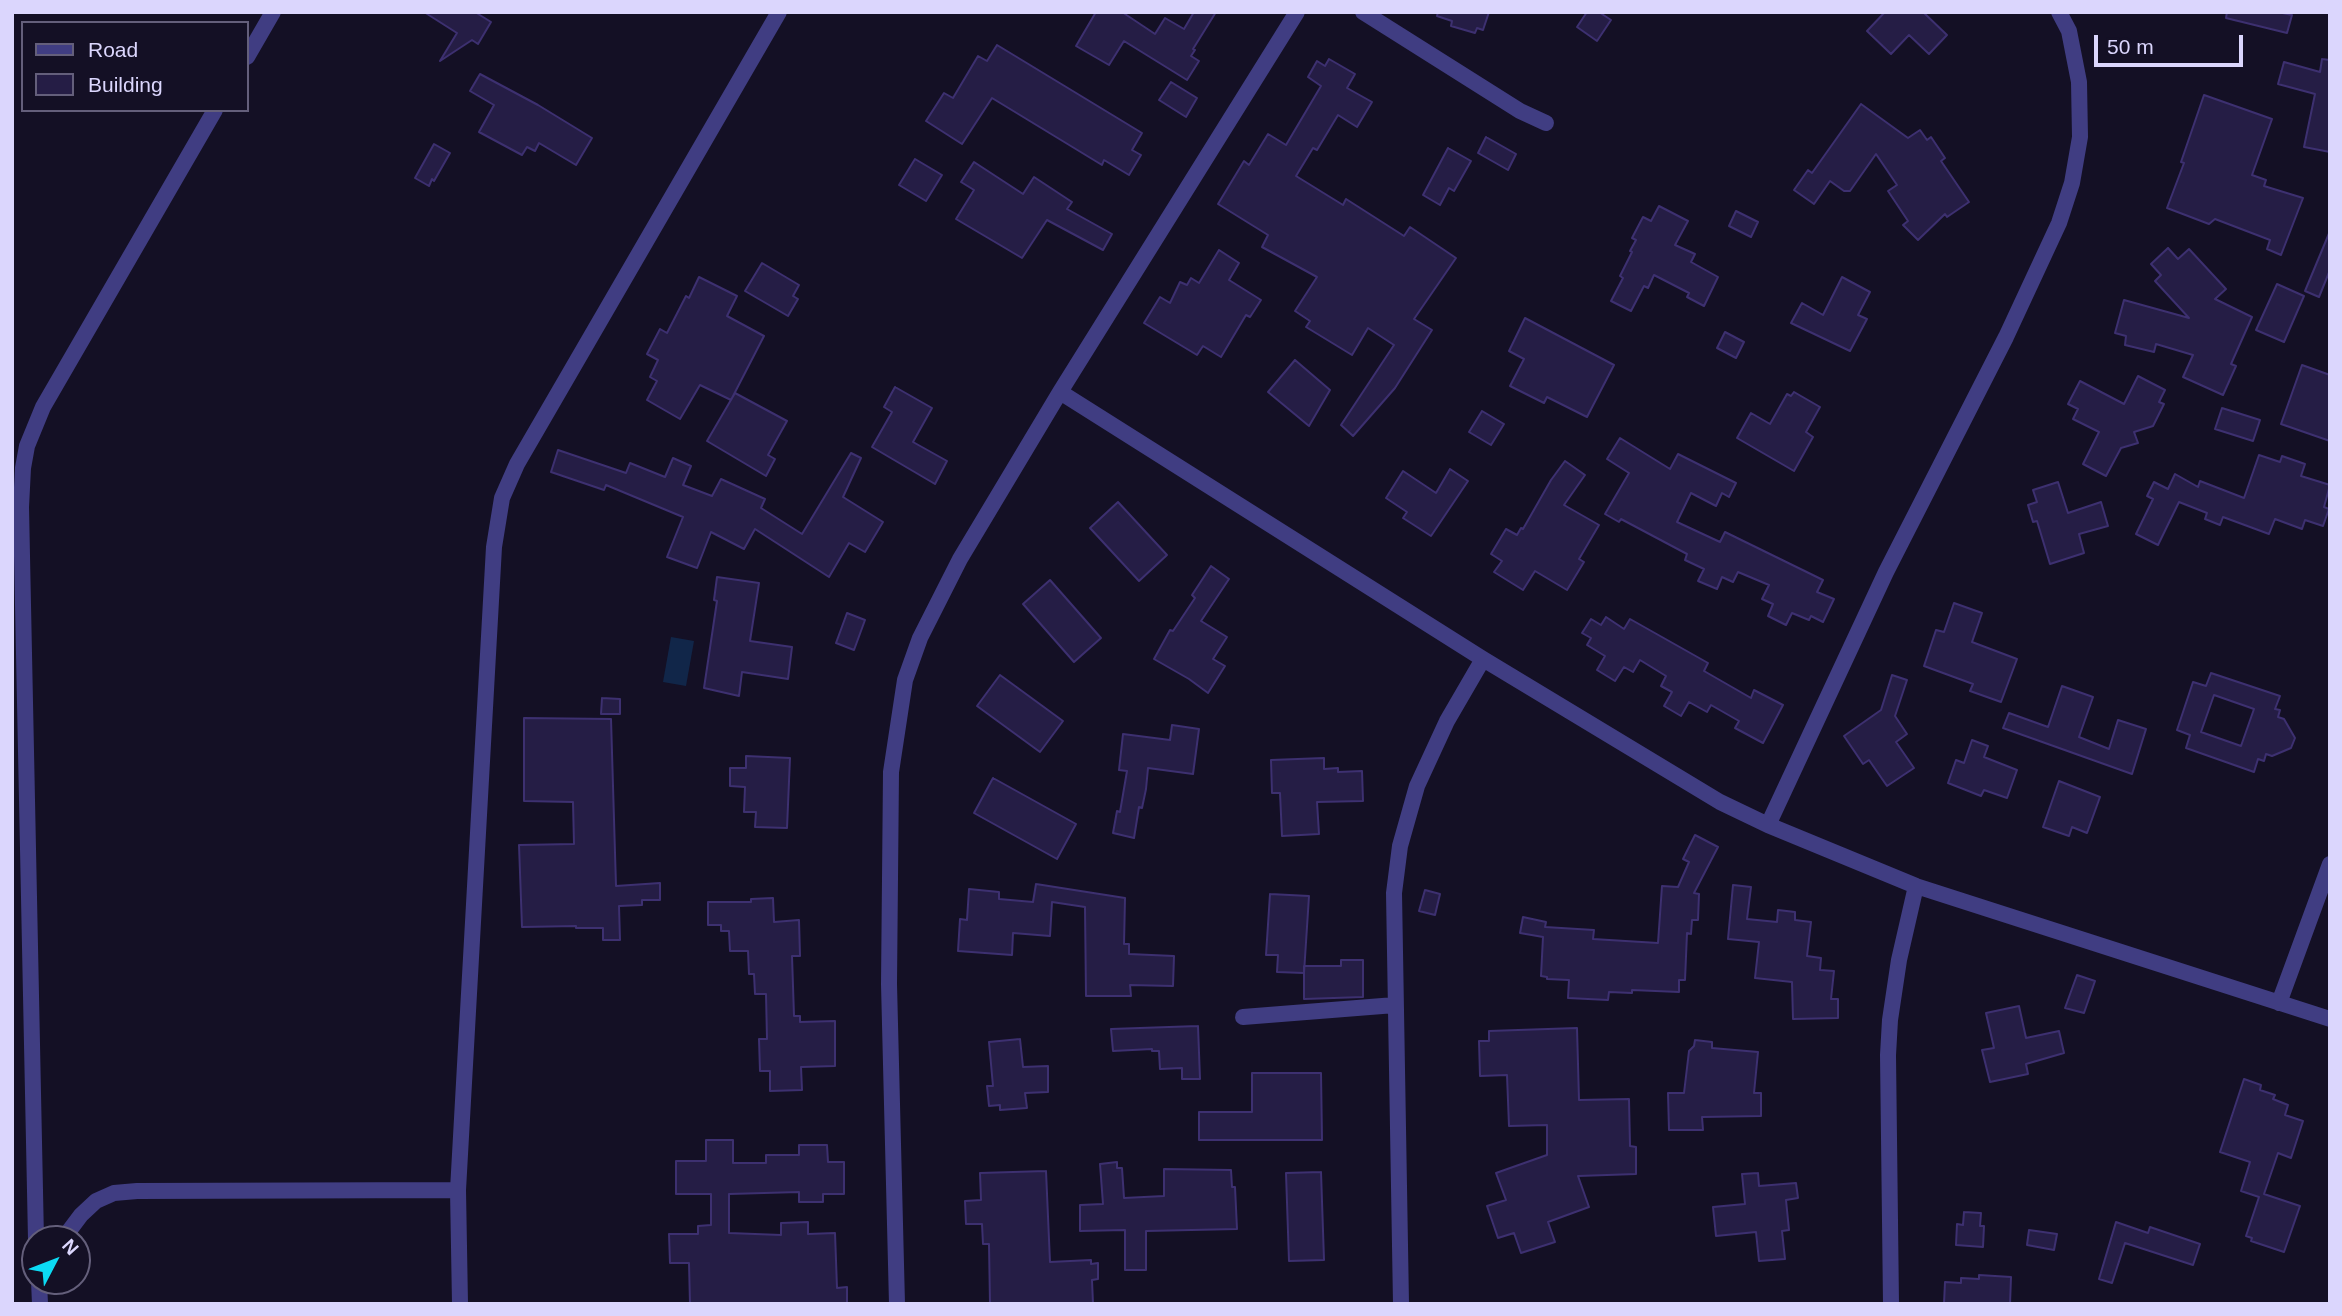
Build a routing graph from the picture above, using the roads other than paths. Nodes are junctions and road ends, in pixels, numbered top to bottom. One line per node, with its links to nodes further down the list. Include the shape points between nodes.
1 (273, 12): 6 (street)
2 (779, 12): 18 (street, via 516,464 502,498 493,561)
3 (1297, 12): 9 (street)
4 (1363, 12): 8 (street, via 1520,111)
5 (2059, 12): 11 (street, via 2069,30 2079,82 2080,137 2059,223 1886,572)
6 (248, 55)
7 (214, 112): 19 (street, via 43,407 23,468)
8 (1546, 122)
9 (1060, 392): 10 (street); 22 (street, via 960,559 920,638 905,680 891,772 889,984)
10 (1483, 659): 11 (street, via 1689,785); 15 (street, via 1447,721 1408,812 1394,893)
11 (1768, 825): 13 (street)
12 (2330, 864): 14 (street)
13 (1916, 886): 14 (street); 24 (street, via 1899,960 1889,1043)
14 (2279, 1003): 17 (street)
15 (1395, 1005): 16 (street); 23 (street)
16 (1243, 1017)
17 (2330, 1019)
18 (457, 1191): 20 (street, via 114,1193 96,1201); 21 (street)
19 (36, 1225)
20 (73, 1225)
21 (460, 1304)
22 (897, 1304)
23 (1401, 1304)
24 (1891, 1304)

